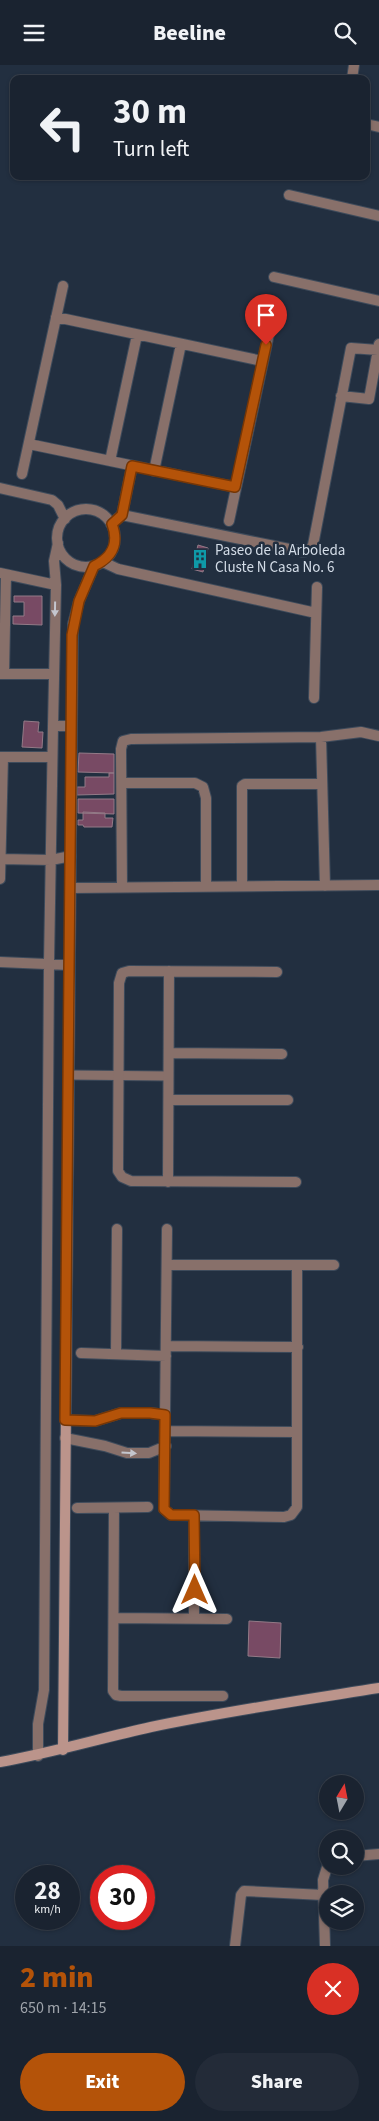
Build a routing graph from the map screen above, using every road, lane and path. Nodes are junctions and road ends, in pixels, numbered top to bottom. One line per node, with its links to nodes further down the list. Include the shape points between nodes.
1 (289, 195): 2 (street)
2 (379, 216)
3 (274, 277): 5 (street)
4 (62, 285): 6 (street)
5 (379, 301)
6 (56, 317): 8 (street); 13 (street)
7 (270, 329): 11 (street)
8 (137, 335): 9 (street); 14 (street)
9 (181, 344): 11 (street); 16 (street)
10 (378, 347): 12 (street, via 351,348); 12 (street, via 368,399)
11 (262, 361): 18 (street)
12 (341, 396): 20 (street, via 313,545 309,551)
13 (29, 444): 14 (street); 17 (street)
14 (110, 461): 15 (street)
15 (132, 466): 16 (street); 20 (street)
16 (154, 471): 18 (street)
17 (22, 474)
18 (235, 487): 22 (street)
19 (0, 488): 21 (street, via 52,500)
20 (122, 515): 23 (street)
21 (65, 519): 23 (street, via 81,510 89,510 98,512); 24 (street)
22 (229, 521)
23 (112, 524): 25 (street, via 113,549)
24 (58, 543): 25 (street, via 67,560 85,567); 27 (street, via 54,561)
25 (99, 564): 30 (street); 35 (street, via 79,601 74,624)
26 (3, 574): 27 (street); 29 (street)
27 (56, 585): 32 (street, one-way to 32)
28 (317, 587): 30 (street)
29 (2, 590): 31 (street)
30 (316, 613): 33 (street)
31 (2, 674): 32 (street)
32 (53, 674): 34 (street)
33 (314, 699)
34 (53, 726): 35 (street); 39 (street)
35 (72, 726): 43 (street)
36 (379, 736): 37 (street, via 362,732)
37 (321, 737): 40 (street, via 131,739 123,741 121,749); 41 (street)
38 (1, 757): 39 (street); 42 (street)
39 (52, 757): 45 (street)
40 (122, 783): 49 (street, via 195,783 203,787 206,798); 51 (street)
41 (322, 784): 47 (street, via 242,786); 50 (street)
42 (1, 835): 44 (street)
43 (71, 856): 45 (street); 52 (street)
44 (1, 859): 45 (street); 46 (street)
45 (51, 860): 54 (street)
46 (0, 879)
47 (242, 885): 49 (street); 50 (street)
48 (379, 885): 50 (street)
49 (206, 886): 51 (street)
50 (325, 886)
51 (122, 887): 52 (street)
52 (70, 888): 55 (street)
53 (0, 962): 54 (street)
54 (49, 963): 55 (street); 92 (street, via 44,1690 38,1724)
55 (69, 965): 60 (street)
56 (169, 971): 57 (street); 58 (street); 61 (street, via 129,971 120,975)
57 (277, 972)
58 (169, 1053): 59 (street); 62 (street)
59 (282, 1054)
60 (68, 1075): 61 (lane); 77 (street)
61 (118, 1076): 62 (lane); 65 (street, via 119,1175 131,1181)
62 (168, 1076): 64 (street)
63 (288, 1099): 64 (street)
64 (169, 1100): 65 (street)
65 (168, 1181): 66 (street)
66 (296, 1182)
67 (117, 1229): 75 (street)
68 (167, 1229): 69 (street)
69 (167, 1265): 70 (street); 73 (street)
70 (297, 1265): 71 (street); 72 (street)
71 (334, 1265)
72 (298, 1347): 73 (street); 79 (street)
73 (166, 1351): 75 (street); 76 (street)
74 (81, 1353): 75 (street)
75 (116, 1354)
76 (165, 1415): 77 (street, via 121,1413 95,1421); 78 (street)
77 (65, 1420): 80 (street)
78 (165, 1431): 79 (street); 81 (street)
79 (297, 1432): 85 (street, via 297,1507 291,1515)
80 (65, 1438): 81 (street, one-way to 81, via 127,1453 149,1453); 91 (street)
81 (166, 1446): 85 (street, via 164,1509 171,1515)
82 (114, 1507): 83 (street); 84 (street); 86 (street)
83 (148, 1507)
84 (77, 1508)
85 (194, 1515): 87 (street)
86 (114, 1618): 87 (street); 90 (street, via 114,1693 121,1696)
87 (194, 1619): 88 (street)
88 (227, 1619)
89 (379, 1688): 91 (street, via 150,1728)
90 (223, 1696)
91 (62, 1750): 92 (street)
92 (38, 1756): 93 (street)
93 (0, 1762)
94 (379, 1854): 95 (street)
95 (364, 1855)
96 (319, 1895): 98 (street, via 244,1891)
97 (325, 1930): 99 (street)
98 (235, 1946)
99 (325, 1946)

